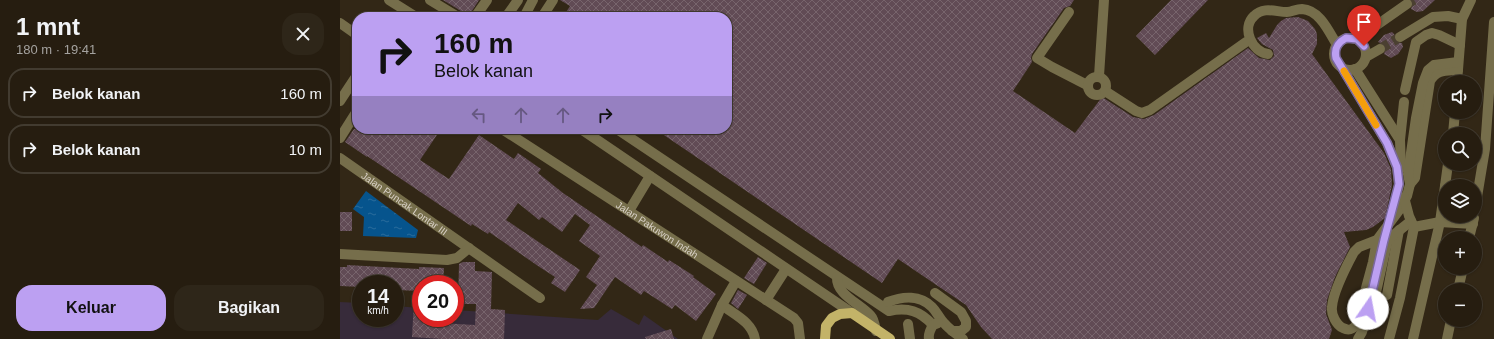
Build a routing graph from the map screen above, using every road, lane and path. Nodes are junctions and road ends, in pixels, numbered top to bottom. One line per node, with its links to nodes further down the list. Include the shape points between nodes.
1 (389, 0): 10 (street)
2 (430, 0): 11 (street)
3 (488, 0): 12 (street)
4 (518, 0): 13 (street)
5 (534, 0): 14 (street)
6 (553, 0): 15 (street)
7 (1104, 0): 33 (street)
8 (1471, 0): 17 (street)
9 (1407, 4): 22 (street)
10 (408, 12)
11 (450, 12)
12 (479, 12)
13 (510, 12)
14 (529, 12)
15 (545, 12)
16 (1069, 12): 35 (street, via 1037,58)
17 (1462, 19): 21 (street, via 1448,16 1433,17); 25 (street)
18 (1494, 22): 41 (street)
19 (340, 24): 20 (street)
20 (352, 32)
21 (1400, 37)
22 (1357, 39): 24 (street, via 1346,38); 28 (street, via 1364,46)
23 (1246, 42): 36 (street, via 1150,110 1136,110)
24 (1337, 45): 27 (street, via 1320,18 1311,12 1302,9 1287,12 1270,10 1254,16 1248,30 1250,39 1257,49); 29 (street, via 1335,54)
25 (1460, 45): 30 (street); 37 (street, via 1432,33 1416,42)
26 (1380, 49): 28 (street)
27 (1268, 54)
28 (1366, 57): 31 (street)
29 (1341, 66): 31 (street); 85 (street, via 1390,149 1399,178 1368,309)
30 (1458, 66): 32 (street); 56 (street, via 1438,72 1430,81 1415,178 1400,209)
31 (1355, 69): 47 (street)
32 (1457, 75)
33 (1099, 76): 35 (street, via 1089,80); 36 (street, via 1104,79)
34 (352, 83): 38 (street)
35 (1087, 85): 36 (street, via 1092,94 1102,94)
36 (1105, 90)
37 (1405, 90)
38 (340, 101)
39 (1404, 102): 47 (street)
40 (352, 119): 46 (street)
41 (1490, 133): 50 (street)
42 (510, 134): 51 (street, Jalan Pakuwon Indah)
43 (588, 134): 49 (street)
44 (624, 134): 60 (street)
45 (634, 134): 67 (street)
46 (340, 138)
47 (1400, 140): 54 (street, via 1404,196)
48 (340, 158): 57 (street, Jalan Puncak Lontar III)
49 (650, 176): 51 (street); 59 (street)
50 (1480, 179)
51 (629, 211): 61 (street, Jalan Pakuwon Indah)
52 (1438, 222): 54 (street)
53 (1440, 223): 88 (street)
54 (1412, 224): 55 (street); 87 (street, via 1400,298)
55 (1399, 230): 63 (street); 86 (street, via 1387,243)
56 (1378, 239): 56 (street, via 1356,325 1348,330 1340,327 1335,320 1332,307 1334,296 1354,252)
57 (469, 248): 58 (street, via 457,258 447,260); 64 (street, Jalan Puncak Lontar III)
58 (340, 254)
59 (786, 269): 65 (street); 69 (street)
60 (837, 277): 67 (street); 75 (street, via 836,282 842,291 872,317)
61 (736, 281): 65 (street, Jalan Pakuwon Indah); 66 (street)
62 (935, 294): 76 (street, via 960,312 966,321 966,327 960,331)
63 (1387, 295)
64 (540, 298)
65 (766, 300): 79 (street, Jalan Pakuwon Indah, via 794,318 798,323)
66 (722, 305): 77 (street); 78 (street, via 750,325)
67 (889, 307): 68 (street, via 897,298 907,297 916,298); 70 (street, via 917,312)
68 (933, 308): 70 (street); 72 (street)
69 (852, 313): 75 (main road); 80 (main road, via 832,318 826,326)
70 (926, 317): 73 (street)
71 (908, 324): 82 (street)
72 (944, 324): 73 (street); 76 (street)
73 (933, 325): 83 (street)
74 (1450, 327): 89 (street)
75 (876, 331): 81 (main road)
76 (952, 331): 84 (street)
77 (707, 339)
78 (755, 339)
79 (800, 339)
80 (825, 339)
81 (890, 339)
82 (910, 339)
83 (930, 339)
84 (963, 339)
85 (1358, 339)
86 (1365, 339)
87 (1389, 339)
88 (1413, 339)
89 (1447, 339)

